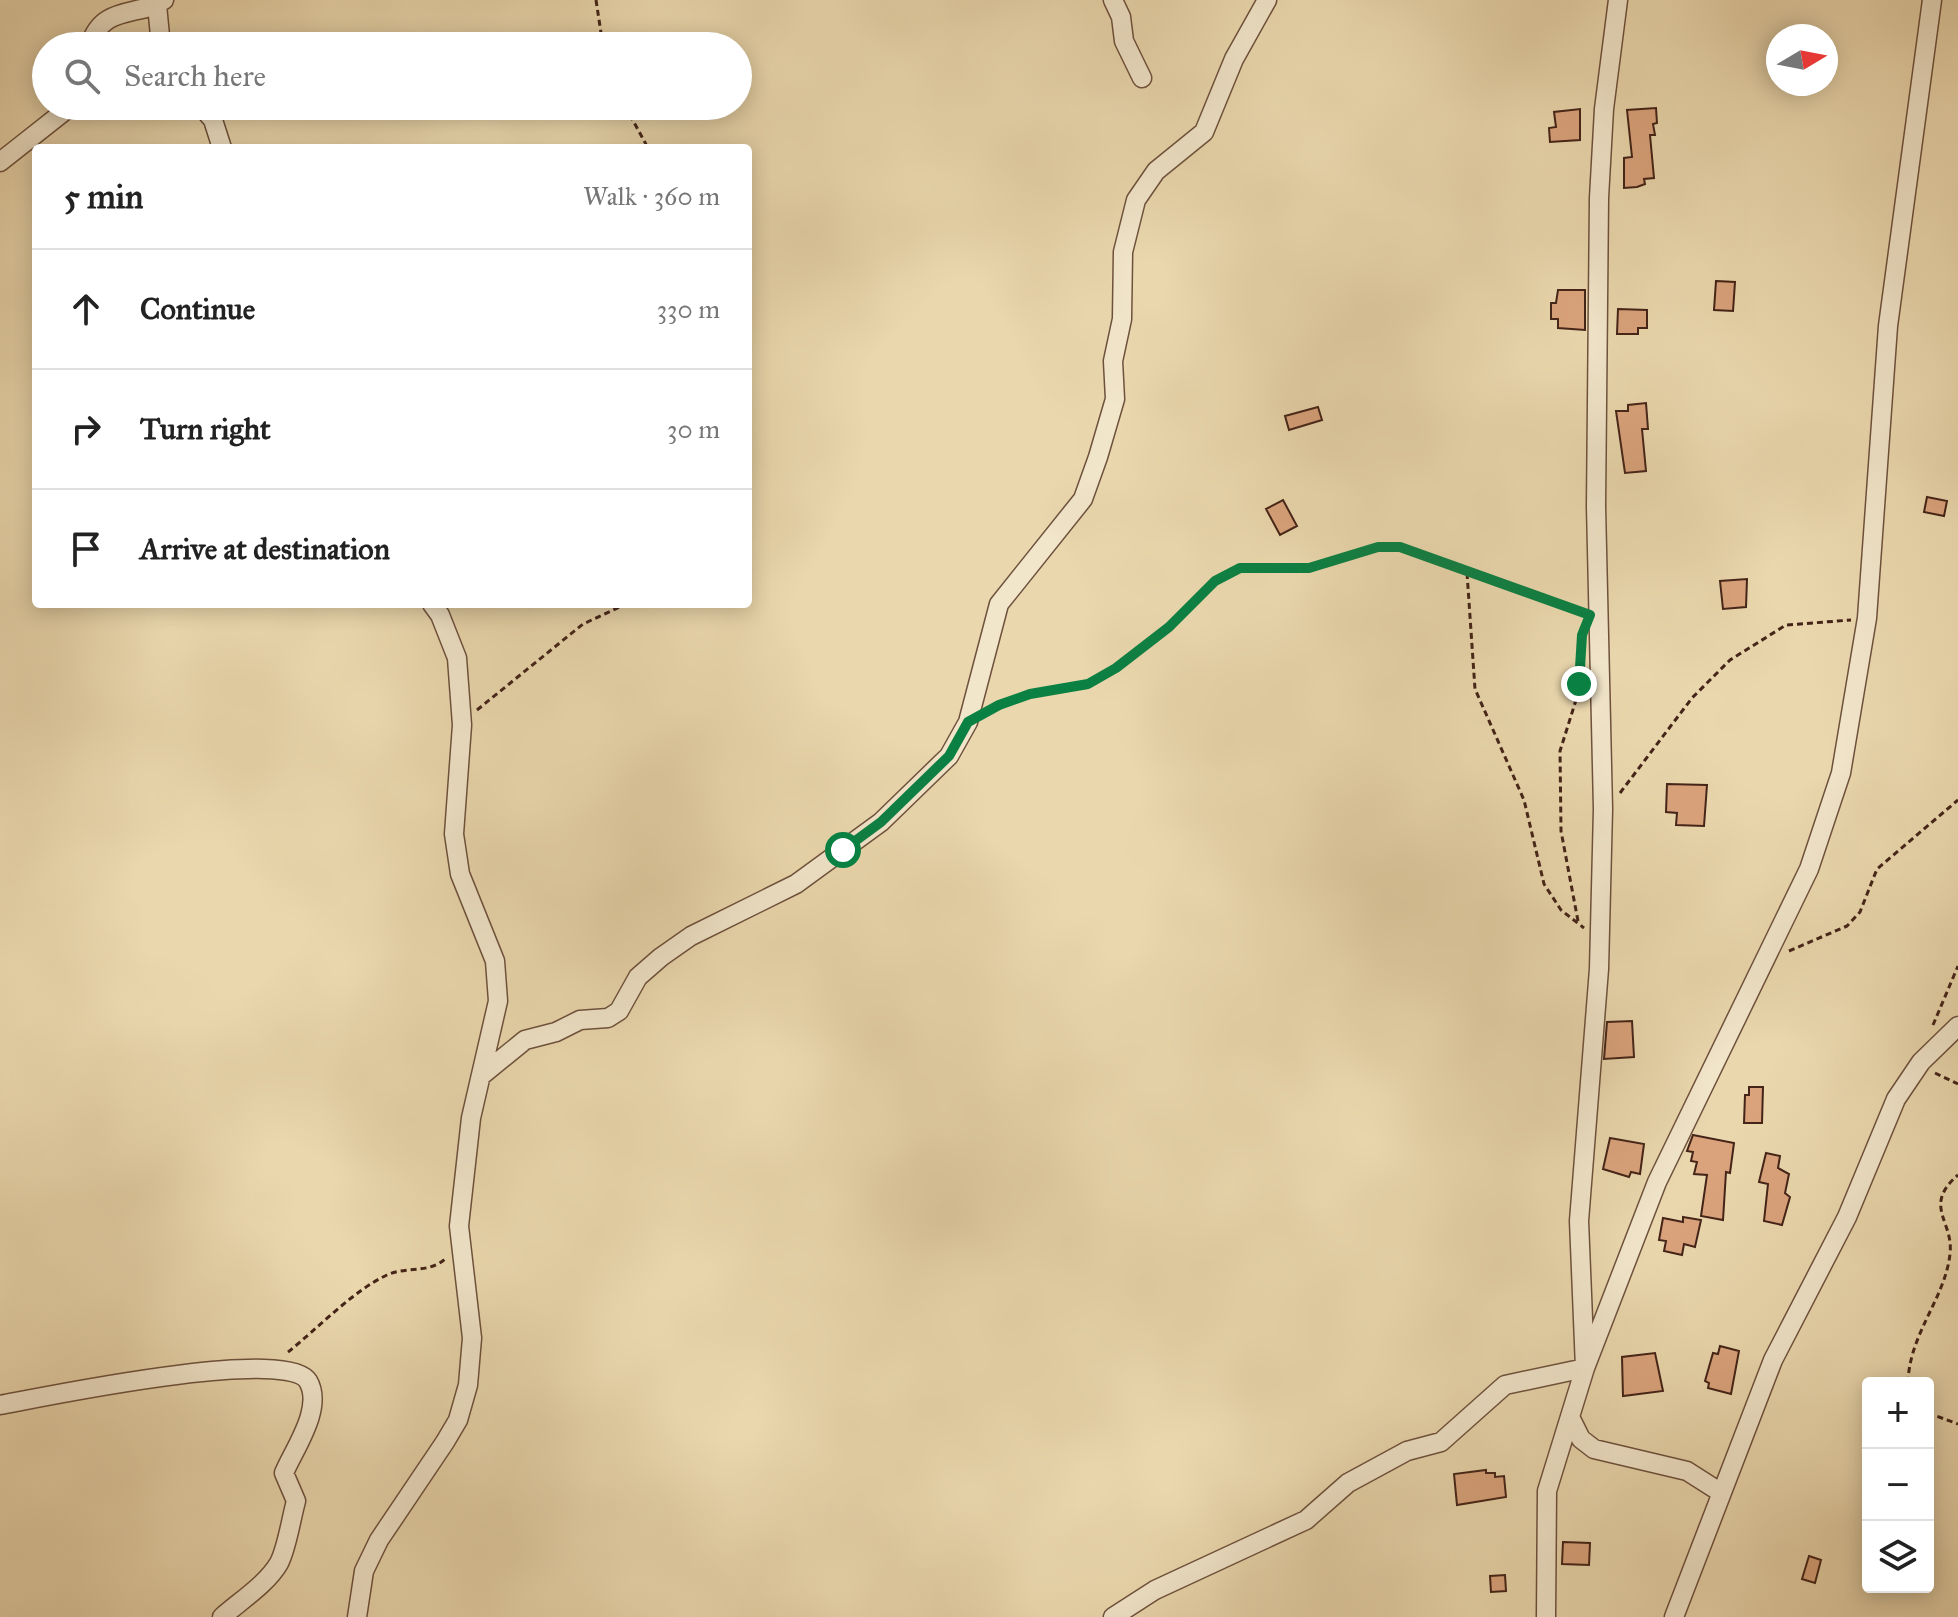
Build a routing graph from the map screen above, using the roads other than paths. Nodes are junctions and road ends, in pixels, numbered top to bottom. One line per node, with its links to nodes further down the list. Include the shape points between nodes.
1 (1113, 0): 8 (street)
2 (1267, 0): 15 (street, via 1234,59 1204,132 1156,171 1136,200 1123,252 1122,319 1108,428 1083,499 999,604 968,722 949,756 881,822 796,884 691,936 661,957 638,977 614,1014 525,1040)
3 (1618, 0): 16 (street, via 1599,198 1596,506 1602,827 1600,945 1579,1221)
4 (1932, 0): 16 (street, via 1888,326 1867,618 1841,773 1809,869 1657,1182)
5 (161, 2): 6 (street, via 115,15); 7 (street)
6 (97, 32)
7 (161, 32)
8 (1142, 78)
9 (53, 120): 12 (street)
10 (213, 120): 11 (street)
11 (221, 144)
12 (0, 162)
13 (435, 608): 15 (street, via 457,658 462,721 454,834 458,860 497,978 498,1001)
14 (1958, 1026): 19 (street, via 1916,1067 1896,1099 1847,1217 1773,1360)
15 (482, 1075): 21 (street, via 471,1118 459,1226 472,1338 463,1404 445,1442 379,1540 364,1571)
16 (1585, 1368): 18 (street); 22 (street, via 1505,1385 1439,1443 1403,1453 1335,1491 1306,1520 1155,1590)
17 (0, 1405): 20 (street, via 191,1373 257,1368 301,1374 309,1381 308,1420 284,1473 296,1501 285,1550 278,1566)
18 (1571, 1419): 19 (street, via 1581,1439 1594,1449 1687,1471); 23 (street, via 1545,1505)
19 (1720, 1492): 24 (street)
20 (222, 1617)
21 (357, 1617)
22 (1113, 1617)
23 (1546, 1617)
24 (1674, 1617)

